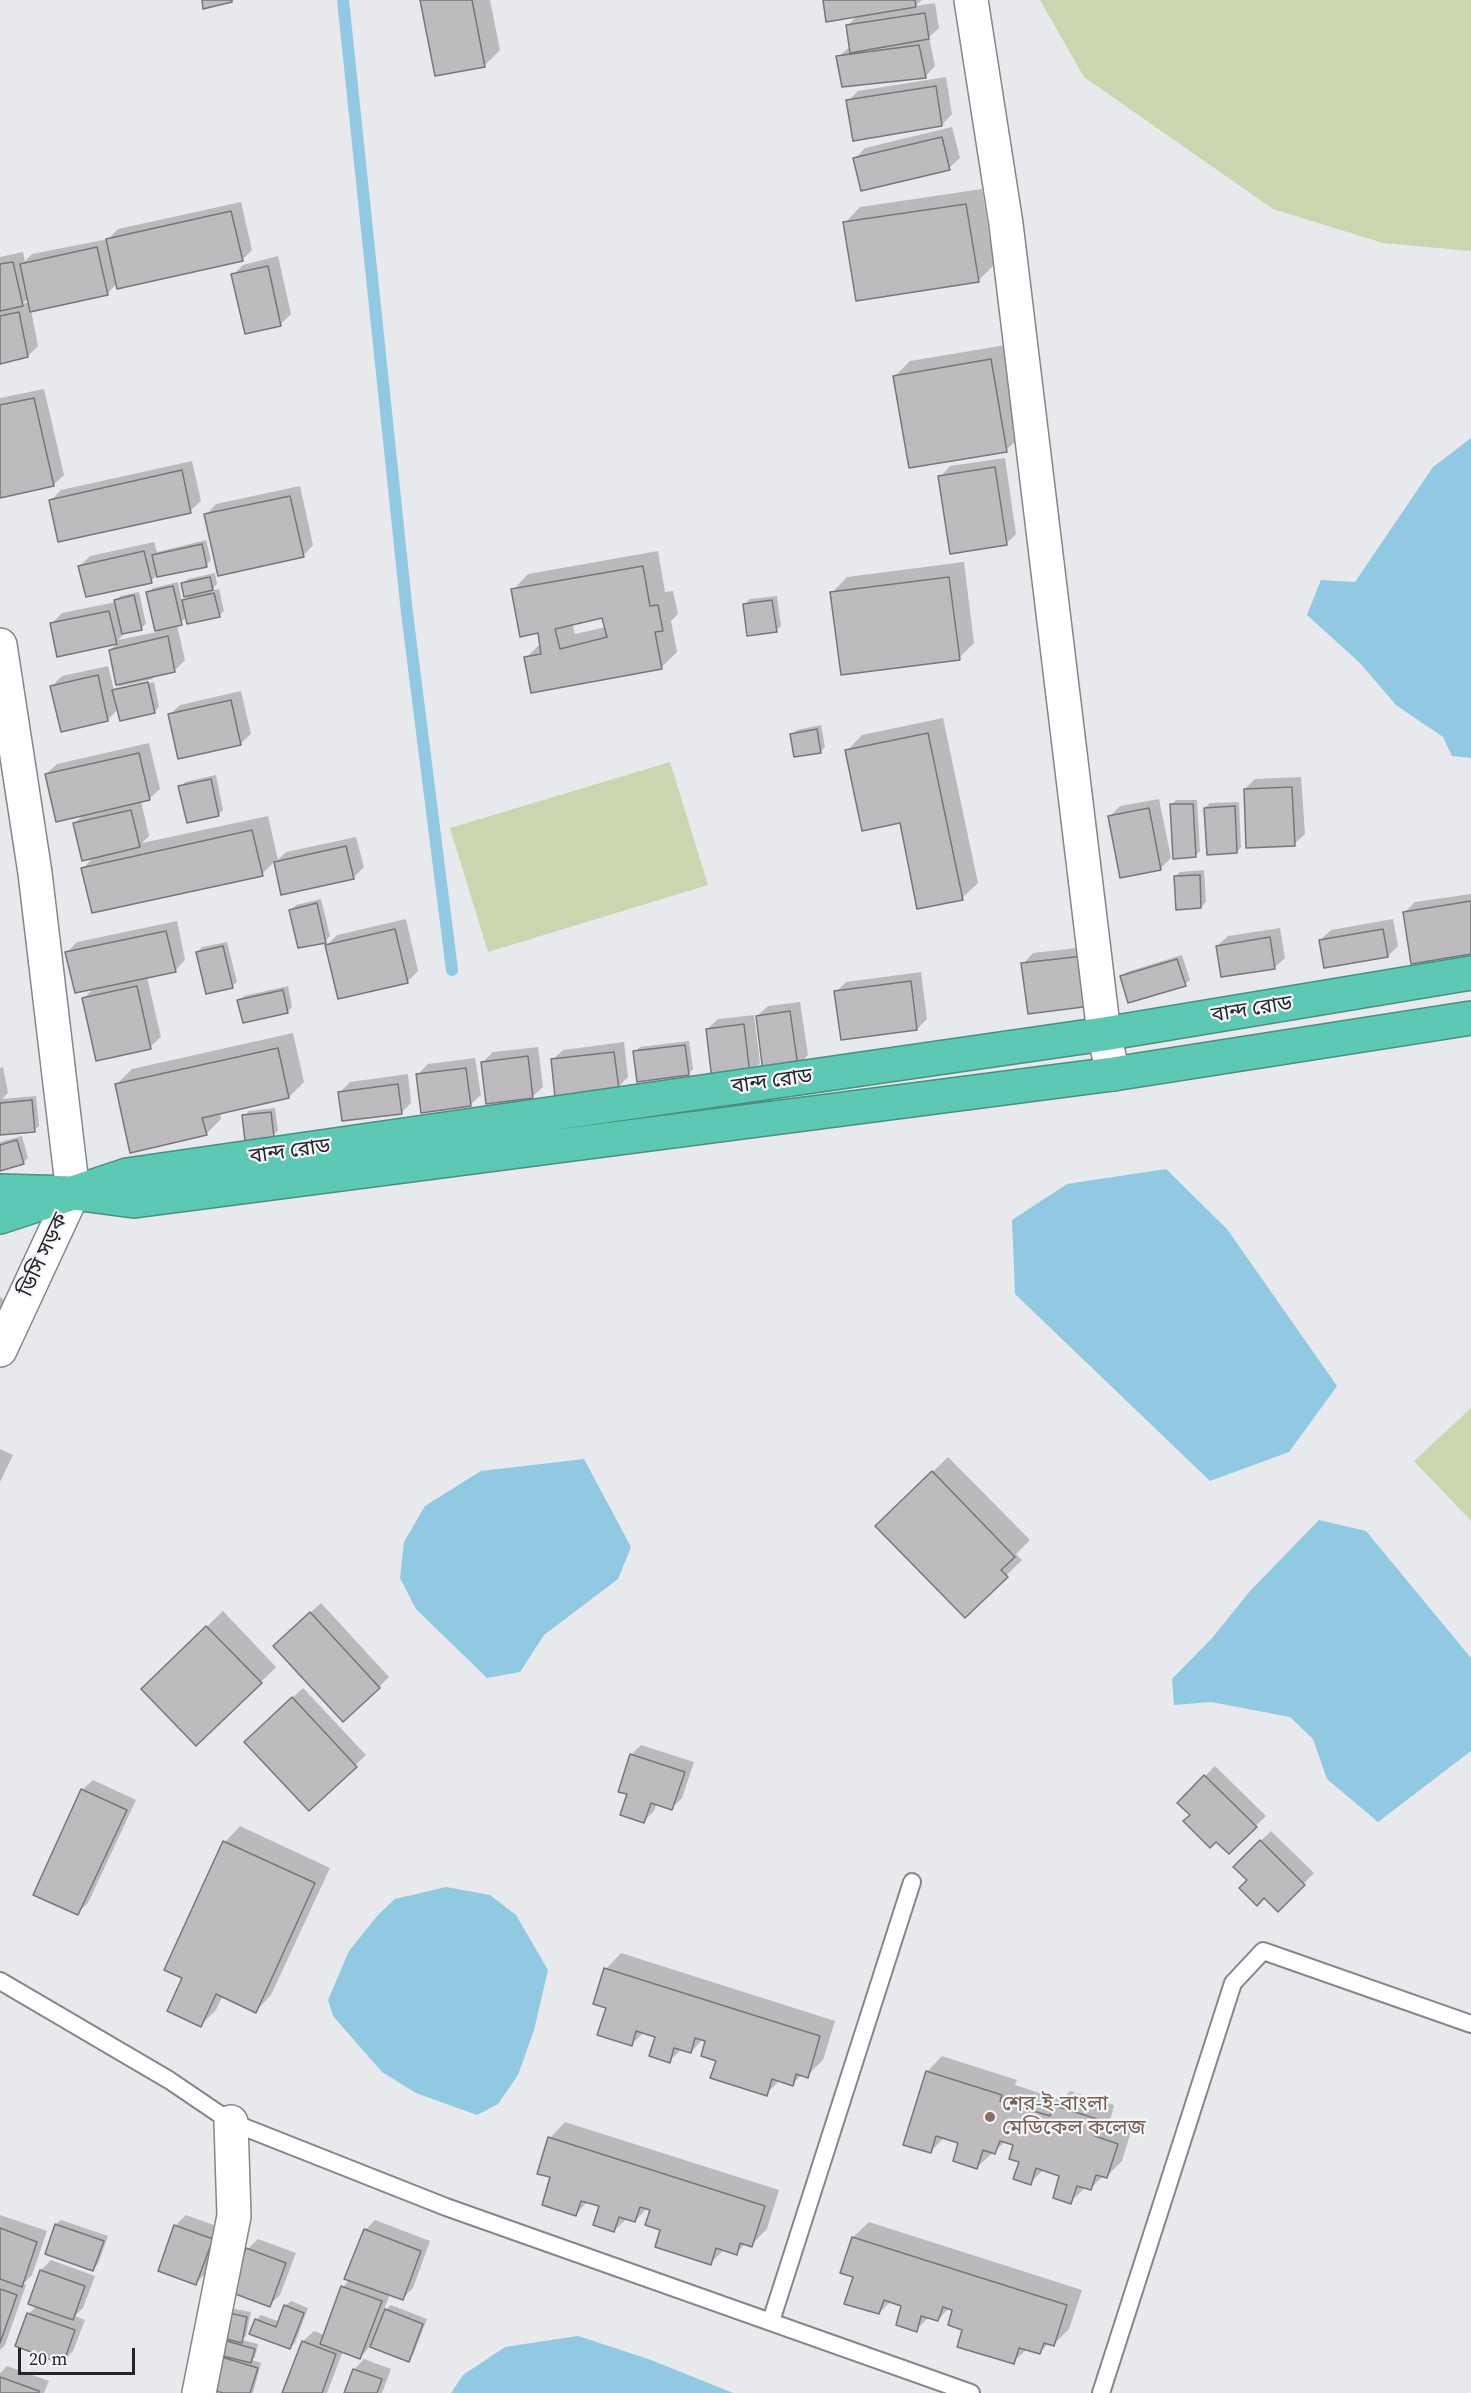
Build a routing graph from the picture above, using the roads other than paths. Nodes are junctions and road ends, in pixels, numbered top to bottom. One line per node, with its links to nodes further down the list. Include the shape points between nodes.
1 (971, 0): 5 (street, via 1006,224)
2 (0, 645): 8 (street, via 35,873)
3 (1471, 973): 5 (highway, বান্দ রোড)
4 (1471, 1018): 6 (highway, বান্দ রোড)
5 (1104, 1034): 6 (street); 8 (highway, বান্দ রোড, via 127,1175)
6 (1113, 1074): 8 (highway, বান্দ রোড, via 134,1201)
7 (0, 1191): 8 (highway, বান্দ রোড)
8 (73, 1193): 9 (highway, বান্দ রোড); 10 (street, ডিসি সড়ক)
9 (0, 1217)
10 (0, 1350)
11 (912, 1882): 15 (lane)
12 (0, 1982): 14 (lane, via 169,2080)
13 (1471, 2024): 18 (lane, via 1263,1951 1233,1983)
14 (231, 2122): 15 (lane, via 446,2207); 16 (street, via 234,2216)
15 (771, 2321): 17 (lane)
16 (199, 2393)
17 (970, 2393)
18 (1101, 2393)

